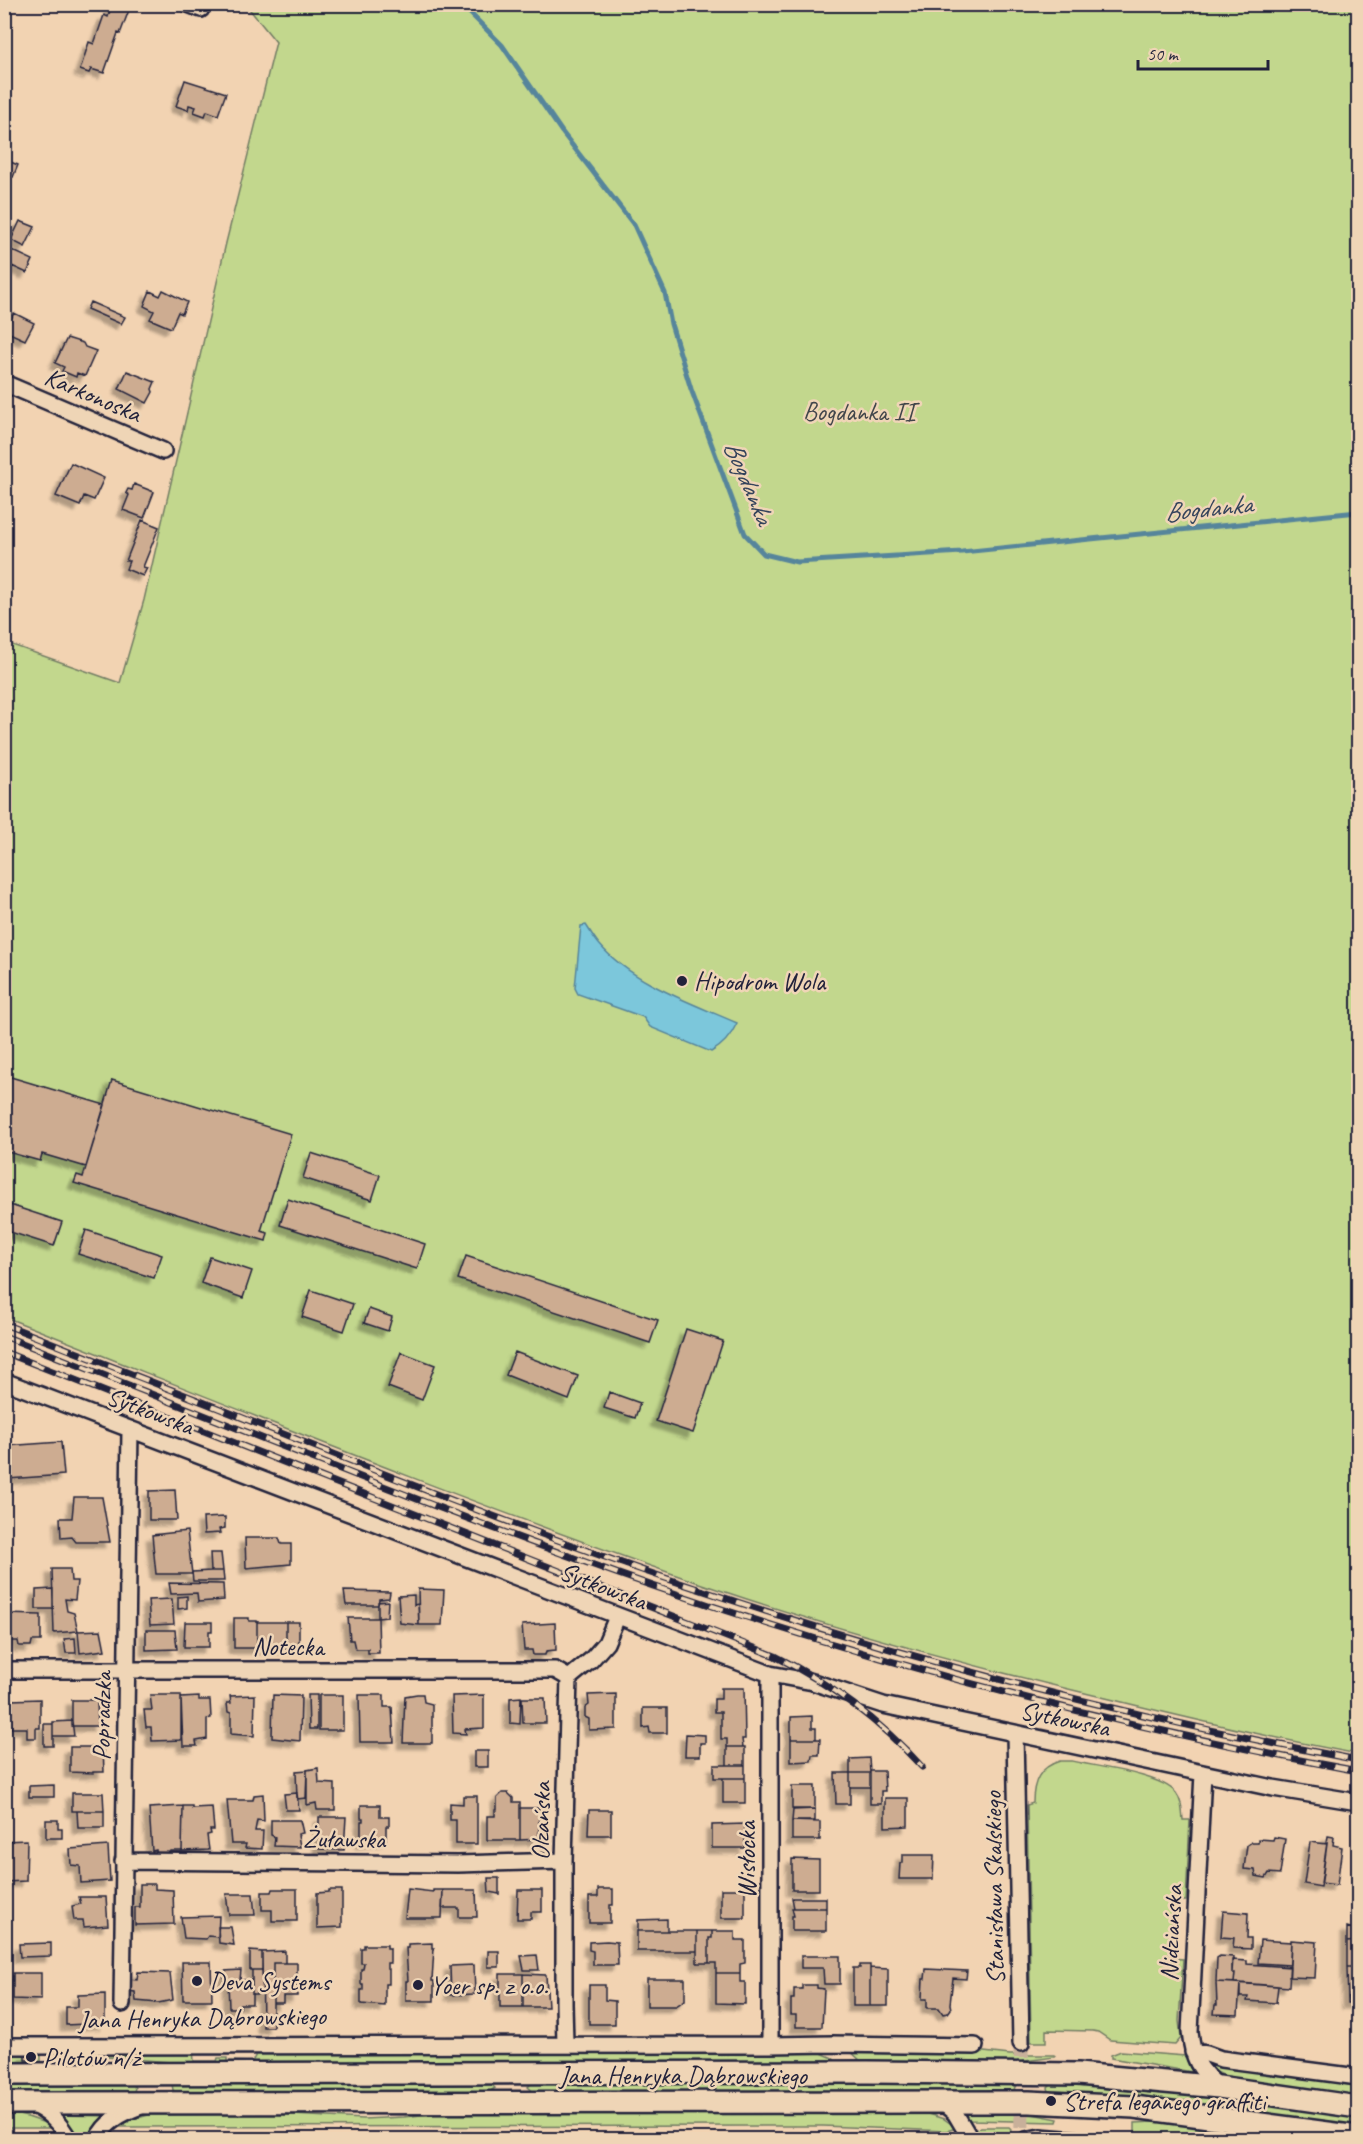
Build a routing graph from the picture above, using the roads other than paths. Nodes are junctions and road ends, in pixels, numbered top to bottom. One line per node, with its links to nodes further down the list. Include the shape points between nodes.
1 (4, 383): 2 (street, Karkonoska)
2 (163, 451)
3 (4, 1382): 4 (street, Sytkowska)
4 (130, 1429): 5 (street, Sytkowska); 6 (street, Popradzka)
5 (617, 1617): 8 (street, Sytkowska); 9 (street, via 606,1643)
6 (127, 1669): 7 (street, Notecka); 9 (street, Notecka, via 555,1670); 13 (street, Popradzka)
7 (4, 1670)
8 (770, 1674): 10 (street, Sytkowska, via 813,1682 883,1705); 18 (street, Wisłocka)
9 (569, 1678): 14 (street, Olzańska)
10 (1016, 1733): 11 (street, Sytkowska); 16 (street, Stanisława Skalskiego)
11 (1203, 1773): 12 (street, Sytkowska); 21 (street, Nidziańska, via 1190,2024)
12 (1359, 1803)
13 (123, 1861): 14 (street, Żuławska); 15 (street, Popradzka)
14 (564, 1861): 17 (street, Olzańska)
15 (122, 2004)
16 (1021, 2043)
17 (566, 2044): 18 (street, Jana Henryka Dąbrowskiego); 19 (street, Jana Henryka Dąbrowskiego)
18 (770, 2045): 20 (street, Jana Henryka Dąbrowskiego)
19 (4, 2046)
20 (975, 2046)
21 (1193, 2052): 23 (street); 24 (street, Nidziańska, via 1200,2068)
22 (4, 2074): 24 (main road, Jana Henryka Dąbrowskiego, via 1066,2074)
23 (1359, 2077)
24 (1219, 2087): 29 (main road, Jana Henryka Dąbrowskiego)
25 (942, 2102): 28 (main road, Jana Henryka Dąbrowskiego); 30 (street); 31 (main road, Jana Henryka Dąbrowskiego, via 1134,2108)
26 (4, 2103): 27 (main road, Jana Henryka Dąbrowskiego)
27 (27, 2103): 28 (main road, Jana Henryka Dąbrowskiego); 32 (street, via 53,2119)
28 (156, 2104): 33 (street, via 120,2115)
29 (1359, 2107)
30 (969, 2134)
31 (1358, 2137): 36 (main road)
32 (69, 2139)
33 (97, 2139)
34 (1026, 2139): 35 (street)
35 (1077, 2139)
36 (1323, 2139)

